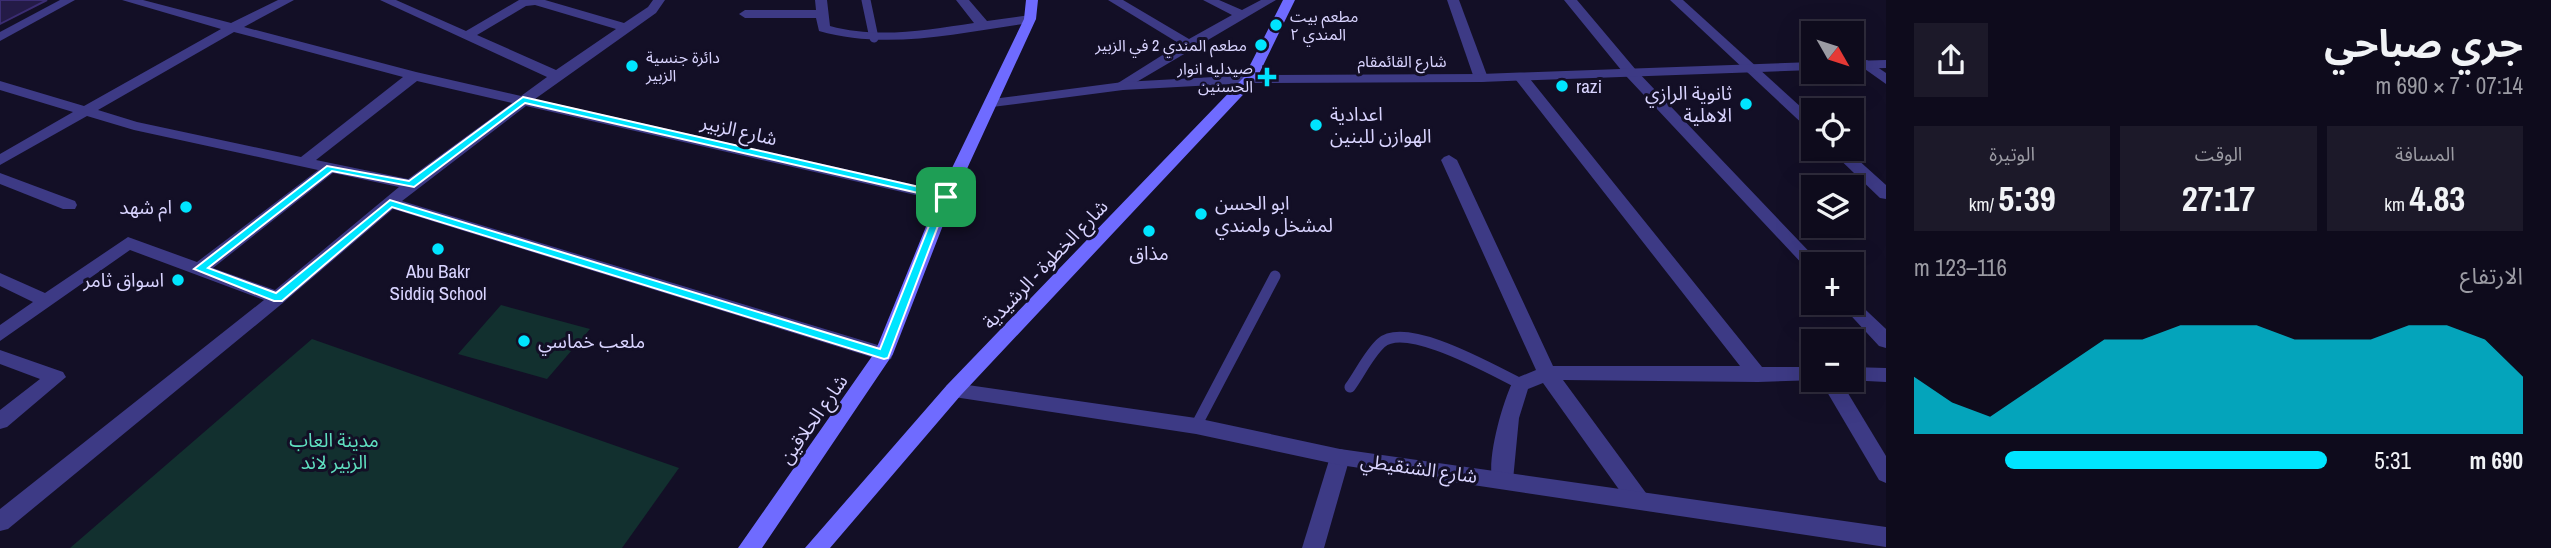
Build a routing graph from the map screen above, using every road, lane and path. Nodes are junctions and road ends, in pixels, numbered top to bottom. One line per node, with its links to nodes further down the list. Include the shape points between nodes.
1 (69, 0): 22 (street)
2 (128, 0): 23 (street, شارع الزبير)
3 (288, 0): 23 (street)
4 (386, 0): 25 (street)
5 (659, 0): 24 (street)
6 (866, 0): 27 (lane)
7 (962, 0): 21 (street)
8 (1032, 0): 19 (main road, شارع الحلاقين)
9 (1114, 0): 28 (street)
10 (1209, 0): 18 (street)
11 (1270, 0): 18 (street)
12 (1289, 0): 39 (main road, شارع الخطوة - الرشيدية)
13 (1453, 0): 38 (street)
14 (1570, 0): 34 (street)
15 (1676, 0): 33 (street)
16 (822, 7): 17 (street); 27 (street, via 824,27)
17 (745, 14)
18 (1242, 15): 28 (street)
19 (1030, 19): 21 (street); 44 (main road, شارع الحلاقين)
20 (0, 23): 22 (street)
21 (982, 24): 27 (street)
22 (21, 25): 26 (street)
23 (232, 28): 35 (street, شارع الزبير); 45 (street)
24 (627, 28): 25 (street, via 534,1 522,3); 36 (street)
25 (466, 36): 36 (street)
26 (0, 37)
27 (874, 38)
28 (1189, 44): 42 (street)
29 (1864, 64): 30 (street)
30 (1867, 64): 31 (street); 40 (street)
31 (1886, 64)
32 (1801, 67): 33 (street, شارع القائمقام)
33 (1751, 69): 34 (street, شارع القائمقام); 46 (street)
34 (1631, 73): 37 (street, شارع القائمقام); 58 (street)
35 (414, 76): 43 (street, شارع الزبير); 48 (street)
36 (557, 76): 43 (street)
37 (1521, 77): 38 (street, شارع القائمقام); 72 (street)
38 (1481, 78): 39 (street, شارع القائمقام)
39 (1250, 79): 42 (street, شارع القائمقام); 76 (main road, شارع الخطوة - الرشيدية)
40 (1886, 80)
41 (0, 85): 45 (street)
42 (1122, 86): 44 (street, شارع القائمقام)
43 (523, 100): 53 (street); 55 (street, شارع الزبير)
44 (992, 103): 55 (main road, شارع الحلاقين)
45 (86, 112): 47 (street); 48 (street)
46 (1801, 115)
47 (0, 160)
48 (306, 160): 51 (street)
49 (1449, 160): 69 (street)
50 (1850, 161): 54 (street)
51 (330, 168): 53 (street); 59 (street)
52 (0, 178): 57 (street)
53 (411, 185): 56 (street)
54 (1886, 194)
55 (946, 197): 67 (main road, شارع الحلاقين)
56 (390, 203): 62 (street); 67 (street)
57 (69, 205)
58 (1801, 252)
59 (200, 269): 62 (street); 63 (street, via 128,243)
60 (1275, 276): 79 (lane)
61 (0, 279): 63 (street)
62 (278, 298): 84 (street)
63 (47, 301): 65 (street)
64 (1861, 315): 66 (street)
65 (0, 334)
66 (1886, 341)
67 (884, 354): 86 (main road, شارع الحلاقين)
68 (0, 357): 78 (street, via 56,377)
69 (1547, 373): 72 (street); 74 (street); 83 (street)
70 (1801, 374): 72 (street)
71 (1864, 374): 73 (street)
72 (1758, 375)
73 (1886, 375)
74 (1521, 384): 75 (lane, via 1425,340 1396,334 1382,342); 82 (street, via 1508,419)
75 (1350, 387)
76 (954, 390): 79 (street, شارع الشنقيطي); 87 (main road, شارع الخطوة - الرشيدية)
77 (1837, 392): 81 (street)
78 (0, 421)
79 (1196, 426): 80 (street, شارع الشنقيطي)
80 (1340, 457): 82 (street, شارع الشنقيطي); 88 (street)
81 (1886, 474)
82 (1502, 480): 83 (street, شارع الشنقيطي)
83 (1638, 499): 85 (street, شارع الشنقيطي)
84 (0, 522)
85 (1886, 537)
86 (749, 548)
87 (816, 548)
88 (1313, 548)

